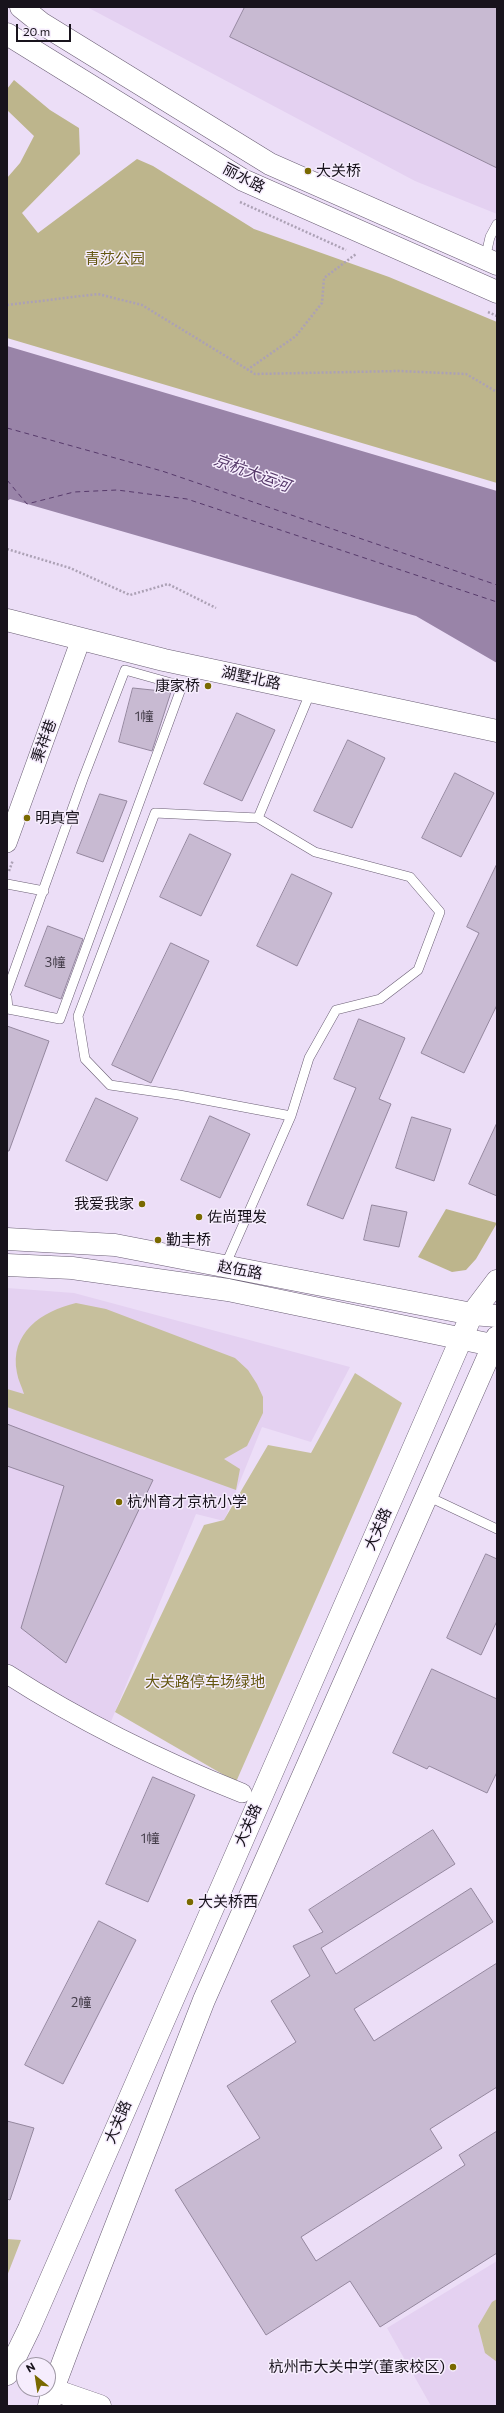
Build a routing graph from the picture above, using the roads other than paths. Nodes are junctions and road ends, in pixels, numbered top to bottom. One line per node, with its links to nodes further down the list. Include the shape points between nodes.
1 (21, 7): 4 (main road, 丽水路, via 41,23 270,164)
2 (7, 34): 5 (main road, 丽水路, via 243,180)
3 (497, 224): 4 (lane, via 490,237)
4 (491, 261)
5 (497, 292)
6 (7, 620): 7 (main road, 湖墅北路)
7 (81, 639): 8 (main road, 湖墅北路, via 164,660); 11 (street, 秉祥巷)
8 (311, 691): 9 (main road, 湖墅北路); 10 (lane)
9 (497, 730)
10 (258, 818): 16 (lane, via 315,852 410,877 440,912 418,970 380,999 336,1010 309,1058); 16 (lane, via 154,813 78,1016 85,1059 110,1085)
11 (7, 843)
12 (7, 884): 13 (lane)
13 (44, 891): 14 (lane); 15 (lane, via 125,670 182,686 60,1019 8,1009)
14 (7, 991)
15 (7, 998)
16 (291, 1116): 19 (lane)
17 (7, 1239): 19 (main road, 赵伍路, via 115,1245)
18 (7, 1265): 23 (main road, 赵伍路, via 72,1268 159,1279 249,1294)
19 (225, 1267): 21 (main road, 赵伍路)
20 (497, 1281): 21 (main road, 大关路)
21 (472, 1314): 22 (main road, 赵伍路); 23 (main road, 大关路)
22 (497, 1316)
23 (461, 1339): 24 (main road, 赵伍路); 29 (main road, 大关路, via 29,2329)
24 (496, 1343): 25 (main road, 大关路)
25 (427, 1496): 26 (lane); 30 (main road, 大关路, via 204,2000)
26 (497, 1529)
27 (7, 1674): 28 (street, via 58,1707 130,1745)
28 (242, 1793)
29 (7, 2374)
30 (56, 2379)
31 (56, 2395): 32 (main road)
32 (100, 2406)

